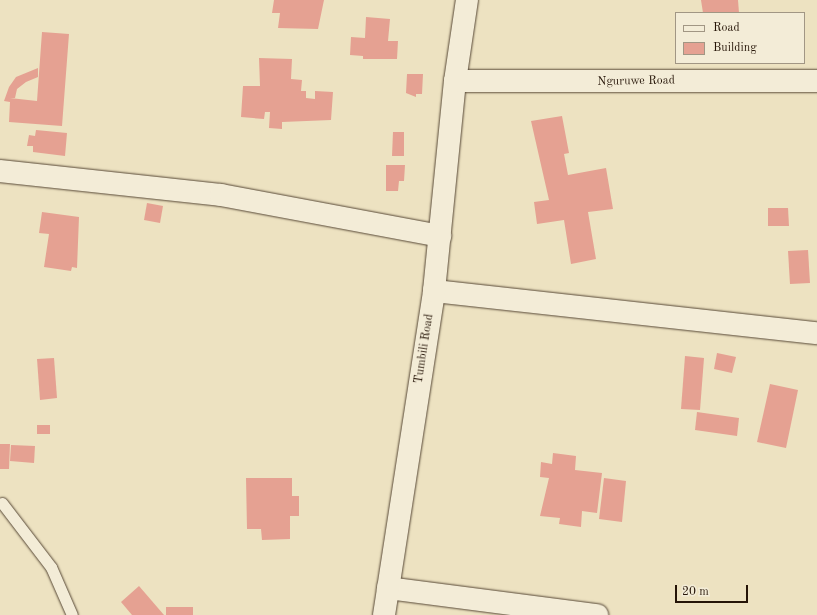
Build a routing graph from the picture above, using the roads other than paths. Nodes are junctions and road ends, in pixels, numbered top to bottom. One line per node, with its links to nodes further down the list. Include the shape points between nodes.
1 (467, 0): 2 (street, Tumbili Road)
2 (454, 81): 3 (street, Nguruwe Road); 5 (street, Tumbili Road)
3 (817, 81)
4 (0, 171): 5 (street, via 221,195)
5 (440, 236): 6 (street, Tumbili Road)
6 (434, 291): 7 (street); 9 (street, Tumbili Road)
7 (817, 333)
8 (2, 503): 10 (lane, via 51,567)
9 (388, 588): 11 (street, Tumbili Road); 12 (street)
10 (72, 615)
11 (384, 615)
12 (598, 615)

